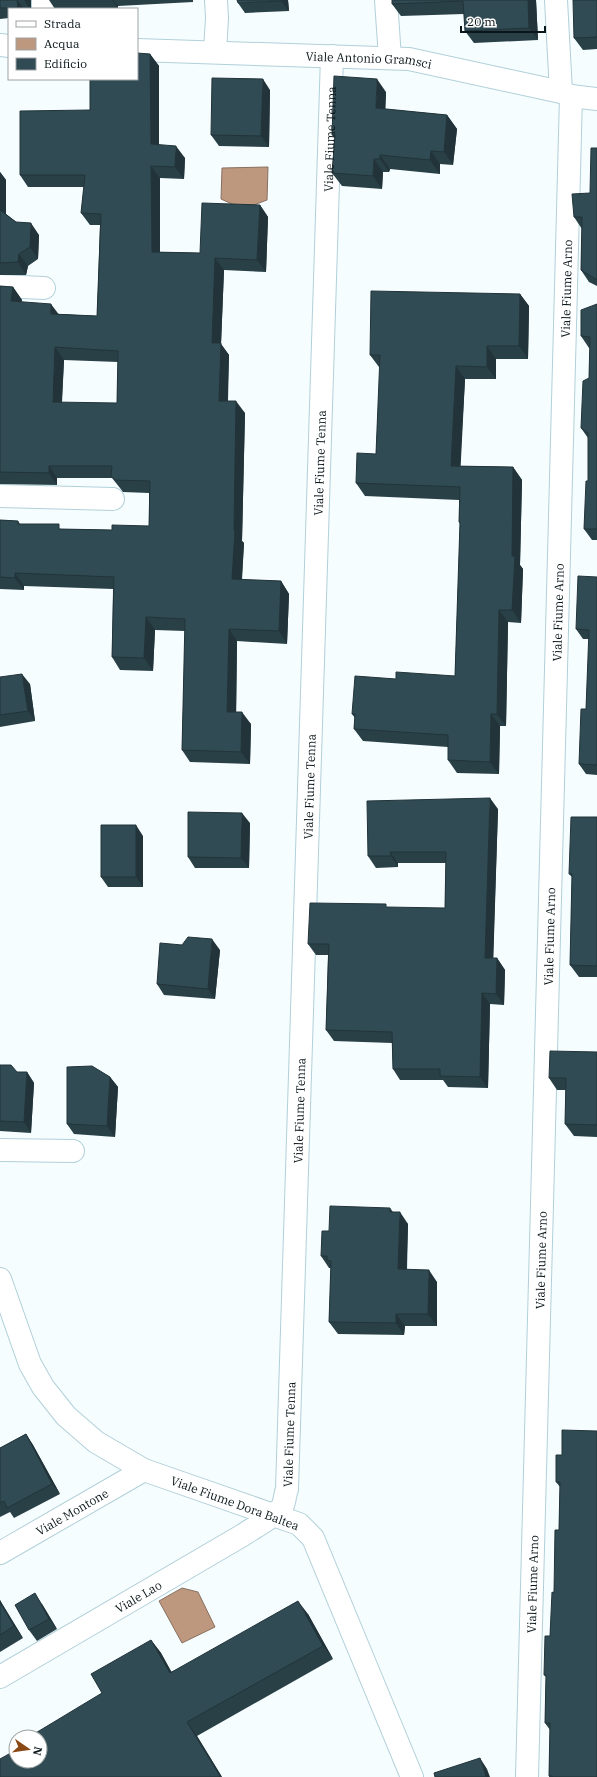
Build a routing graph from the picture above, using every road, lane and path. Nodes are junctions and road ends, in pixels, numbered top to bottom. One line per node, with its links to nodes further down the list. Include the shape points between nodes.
1 (216, 0): 5 (street)
2 (386, 0): 7 (street)
3 (556, 0): 8 (street, Viale Fiume Arno)
4 (138, 50): 5 (street, Viale Antonio Gramsci)
5 (215, 52): 6 (street, Viale Antonio Gramsci)
6 (332, 56): 7 (street, Viale Antonio Gramsci); 18 (street, Viale Fiume Tenna, via 286,1489 283,1506)
7 (390, 58): 8 (street, Viale Antonio Gramsci, via 426,62)
8 (566, 94): 9 (street, Viale Antonio Gramsci); 22 (street, Viale Fiume Arno)
9 (597, 99)
10 (0, 286): 11 (street)
11 (44, 288)
12 (0, 496): 13 (street)
13 (113, 499)
14 (0, 1150): 15 (street)
15 (73, 1151)
16 (0, 1279): 17 (street, Viale Fiume Dora Baltea, via 30,1364 43,1387 66,1416 96,1442)
17 (144, 1470): 18 (street, Viale Fiume Dora Baltea); 19 (street, Viale Montone)
18 (275, 1515): 20 (street, Viale Lao); 21 (street, Viale Fiume Dora Baltea, via 300,1524 314,1538)
19 (0, 1552)
20 (0, 1677)
21 (406, 1775)
22 (527, 1777)

